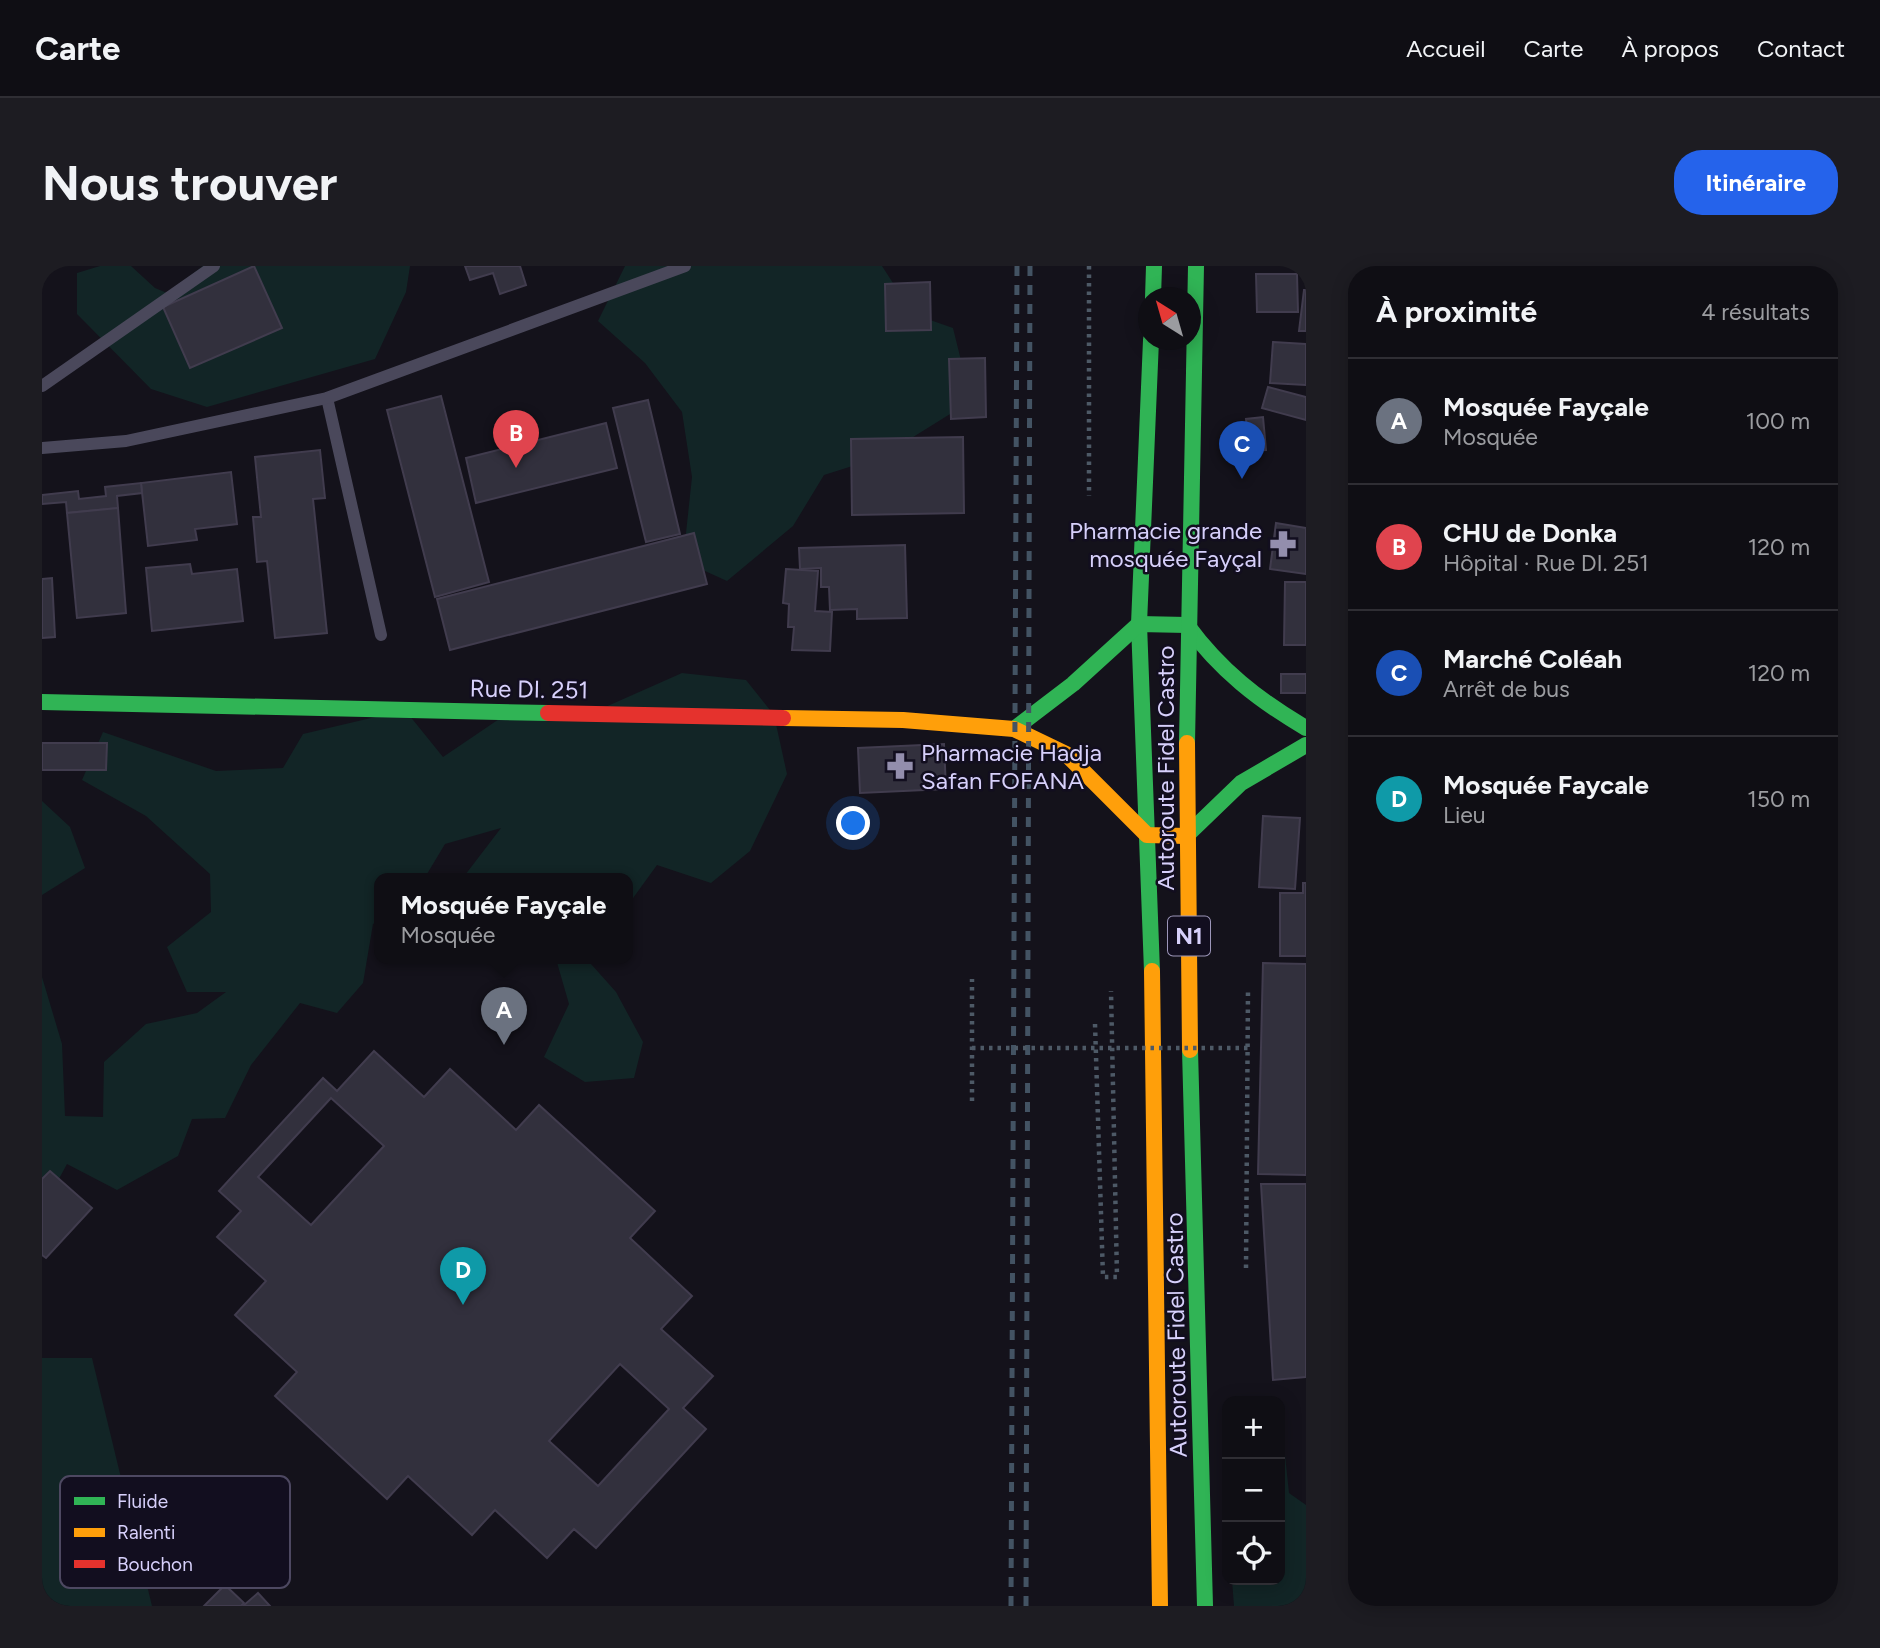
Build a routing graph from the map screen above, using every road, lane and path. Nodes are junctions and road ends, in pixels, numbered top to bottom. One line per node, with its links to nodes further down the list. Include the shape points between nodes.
1 (214, 266): 8 (lane)
2 (685, 266): 9 (lane)
3 (1089, 266): 11 (path)
4 (1154, 266): 6 (main road)
5 (1196, 266): 13 (main road, Autoroute Fidel Castro / N1, via 1194,486)
6 (1153, 287)
7 (1151, 350): 12 (main road, Autoroute Fidel Castro / N1)
8 (42, 386)
9 (327, 398): 10 (lane, via 126,441); 14 (lane)
10 (42, 448)
11 (1089, 496)
12 (1139, 624): 13 (main road); 16 (main road); 19 (main road, Autoroute Fidel Castro / N1)
13 (1187, 625): 17 (main road, via 1233,682); 20 (main road, Autoroute Fidel Castro / N1)
14 (381, 635)
15 (42, 702): 16 (main road, Rue DI. 251, via 903,720)
16 (1014, 729): 19 (main road, via 1066,754)
17 (1306, 729)
18 (1306, 745): 20 (main road, via 1242,780)
19 (1147, 835): 20 (main road); 30 (main road, Autoroute Fidel Castro / N1)
20 (1187, 836): 31 (main road, Autoroute Fidel Castro / N1)
21 (972, 979): 25 (path)
22 (1248, 990): 27 (path)
23 (1111, 991): 26 (path)
24 (1095, 1024): 26 (path, via 1103,1277 1117,1277)
25 (972, 1048): 26 (path, bridge); 28 (path)
26 (1110, 1048): 27 (path, bridge)
27 (1248, 1048): 29 (path)
28 (972, 1101)
29 (1246, 1268)
30 (1160, 1606)
31 (1205, 1606)

